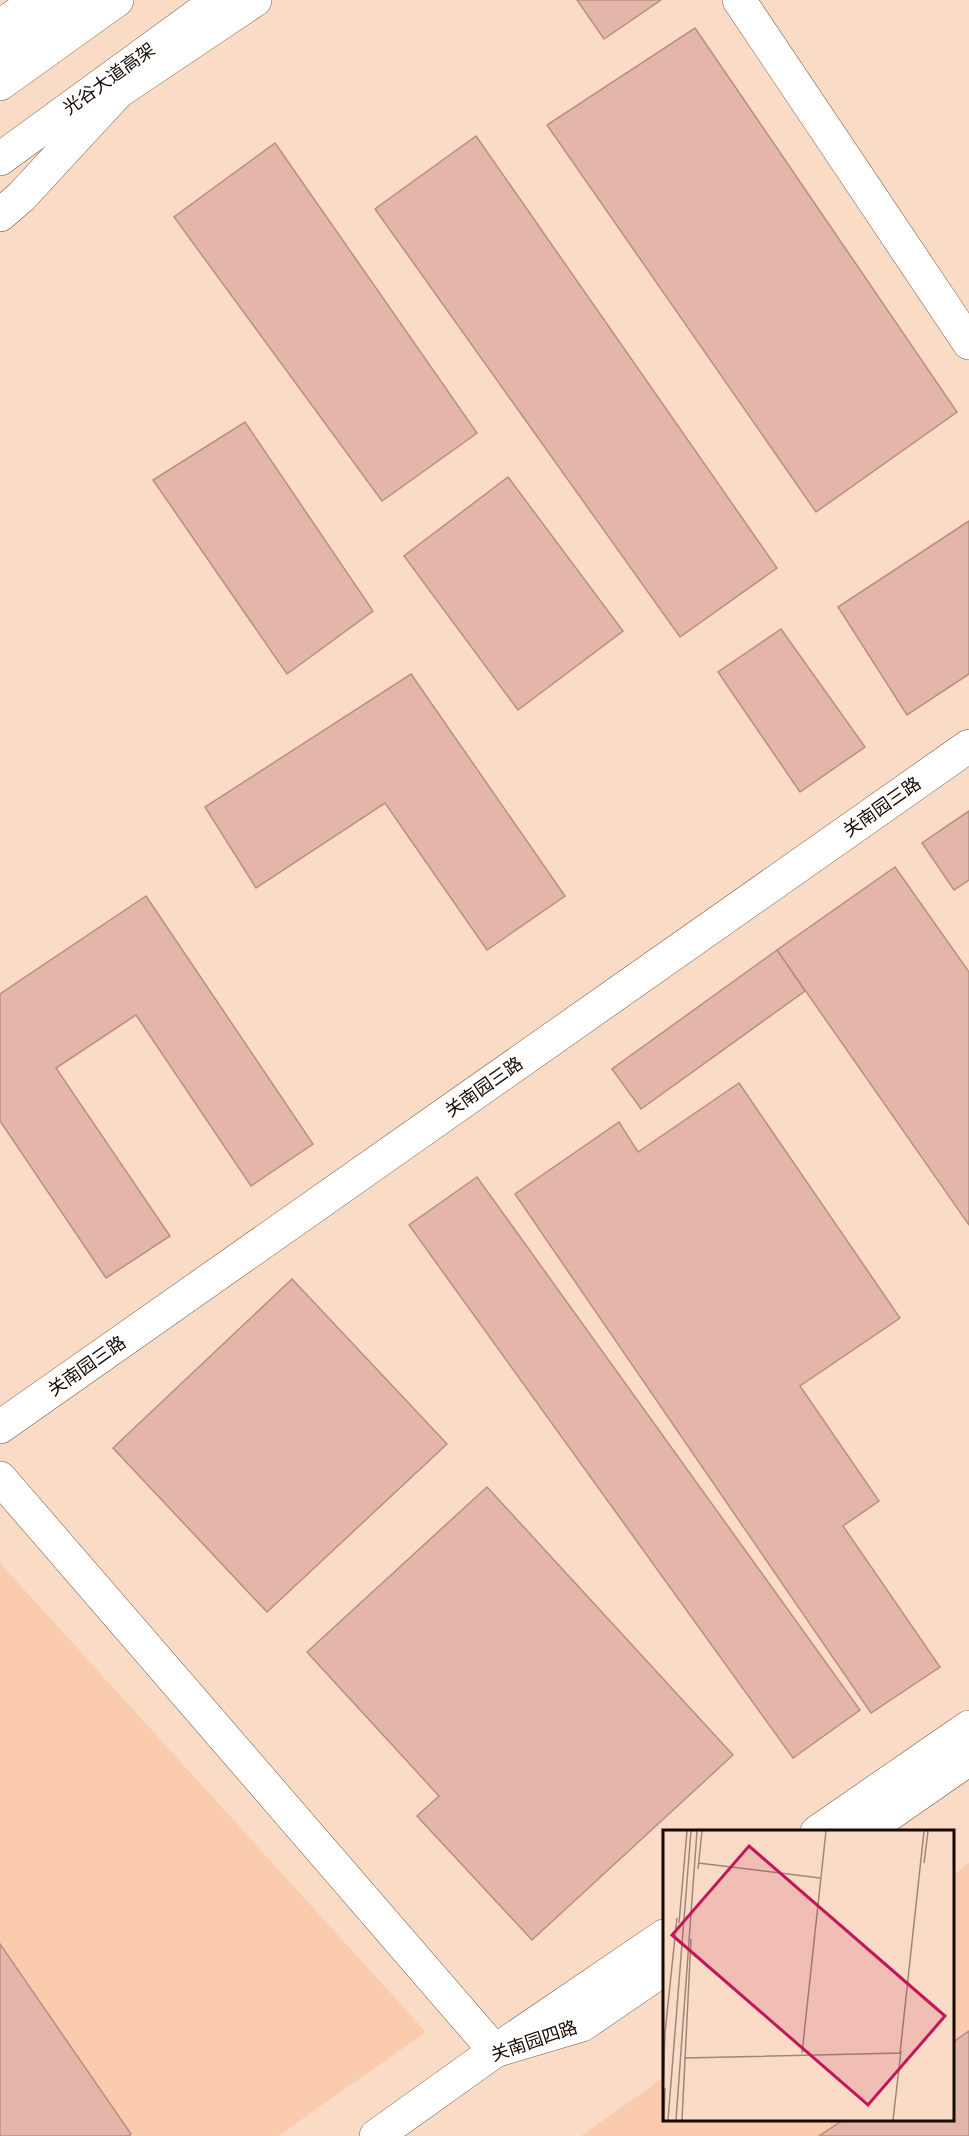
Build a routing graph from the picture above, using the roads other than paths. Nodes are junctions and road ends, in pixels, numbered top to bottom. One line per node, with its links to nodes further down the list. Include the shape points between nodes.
1 (38, 0): 7 (main road)
2 (78, 0): 8 (main road)
3 (117, 0): 9 (main road)
4 (218, 0): 11 (main road, 光谷大道高架)
5 (255, 0): 10 (main road)
6 (739, 0): 14 (main road)
7 (0, 26)
8 (0, 55)
9 (0, 84)
10 (119, 91): 12 (main road); 13 (main road)
11 (0, 159)
12 (0, 171)
13 (0, 215)
14 (969, 344)
15 (969, 746): 16 (main road, 关南园三路)
16 (0, 1427)
17 (0, 1478): 24 (main road)
18 (969, 1727): 20 (main road)
19 (969, 1759): 21 (main road)
20 (820, 1830)
21 (867, 1830)
22 (663, 1937): 24 (main road)
23 (663, 1970): 24 (main road, 关南园四路, via 582,2025)
24 (495, 2051): 25 (main road, 关南园四路)
25 (376, 2136)

